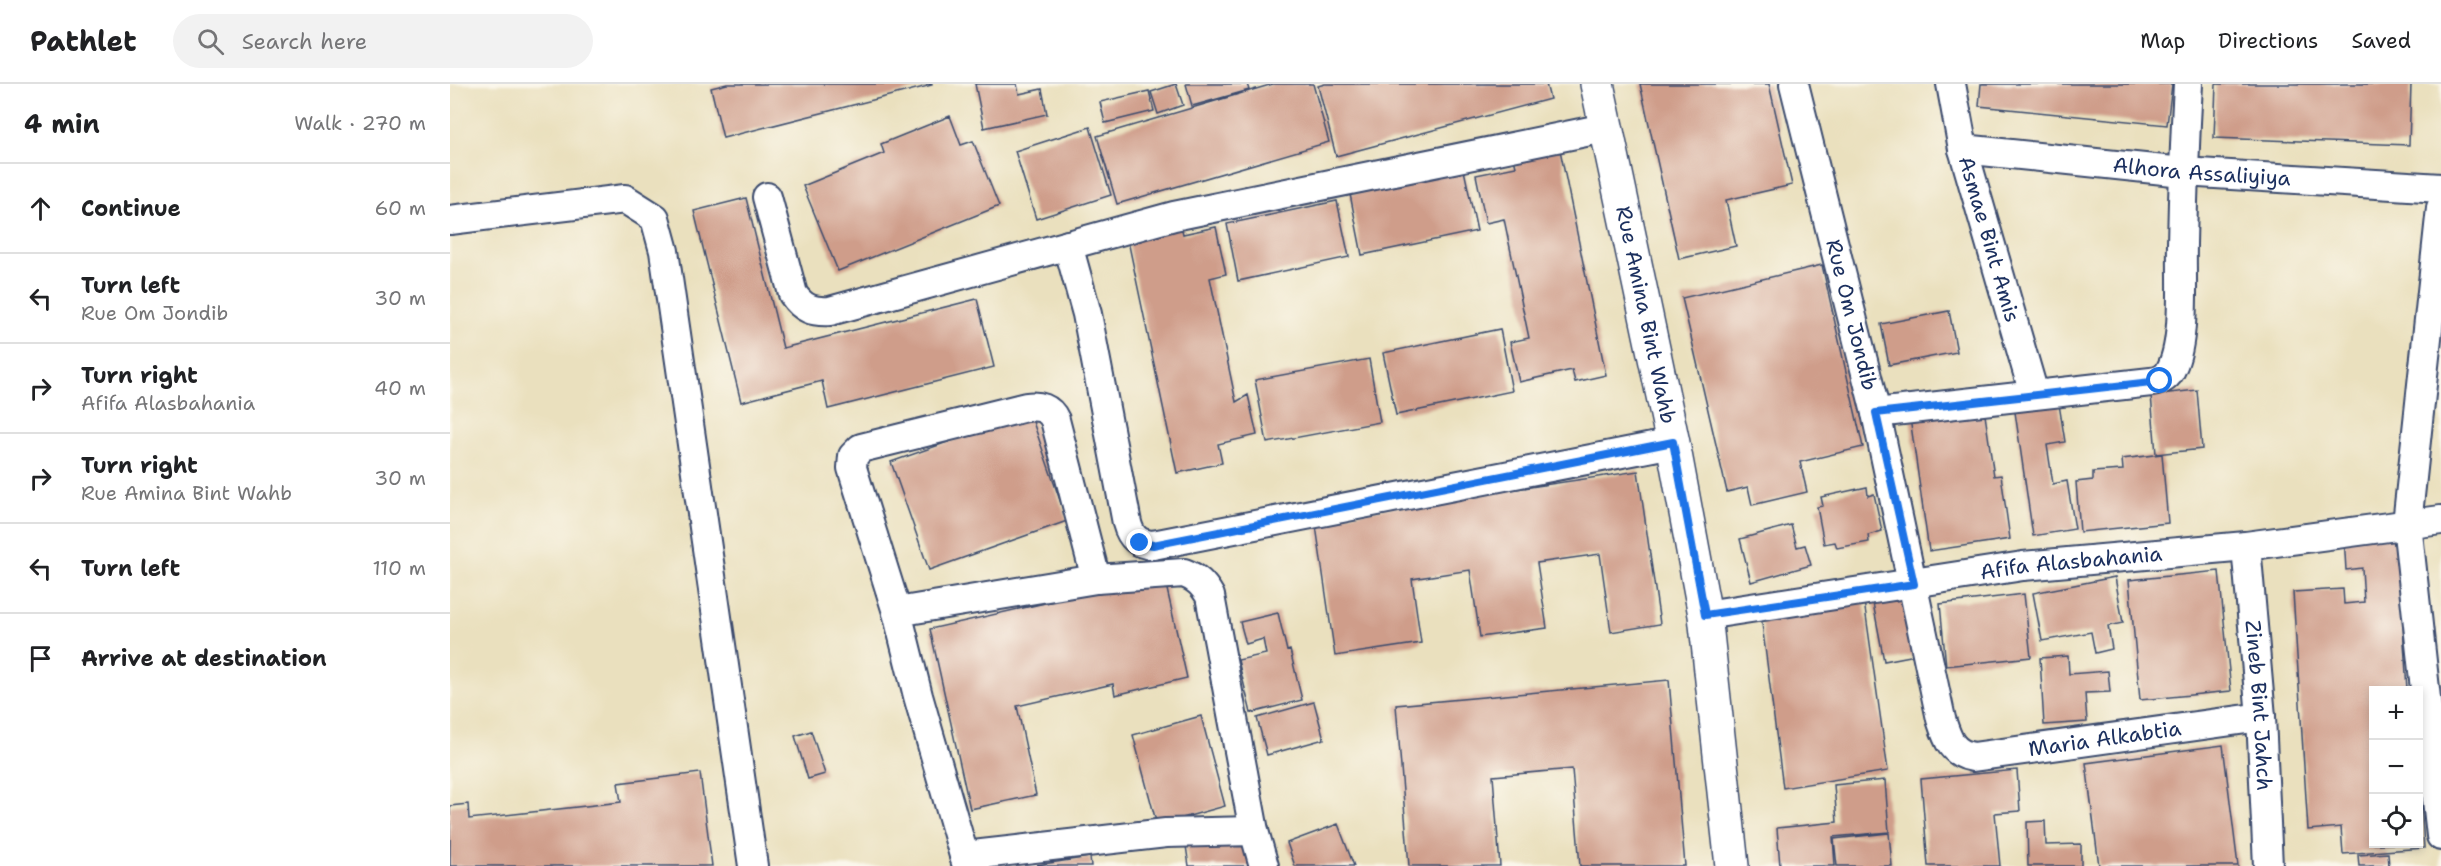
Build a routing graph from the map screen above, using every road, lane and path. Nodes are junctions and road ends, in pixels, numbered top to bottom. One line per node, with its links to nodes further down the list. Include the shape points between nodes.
1 (1597, 84): 5 (main road, Rue Amina Bint Wahb)
2 (1794, 84): 15 (street, Rue Om Jondib)
3 (1951, 84): 6 (street, Asmae Bint Amis)
4 (2188, 84): 7 (street)
5 (1605, 128): 12 (street, via 1174,216); 16 (main road, Rue Amina Bint Wahb)
6 (1963, 149): 7 (street, Alhora Assaliyiya); 14 (street, Asmae Bint Amis)
7 (2183, 172): 8 (street, Alhora Assaliyiya); 14 (street, via 2180,324 2175,360 2167,376 2160,381)
8 (2441, 188)
9 (767, 197): 12 (street, via 793,294 799,304 819,312)
10 (2441, 208): 13 (street)
11 (450, 219): 29 (street, via 625,199 655,218 664,251)
12 (1068, 245): 16 (street, via 1088,314 1127,523 1133,539 1140,543 1153,545)
13 (2438, 251): 18 (street)
14 (2034, 394): 15 (street)
15 (1876, 413): 21 (street, Rue Om Jondib)
16 (1673, 442): 23 (main road, Rue Amina Bint Wahb)
17 (2441, 520): 18 (street, Afifa Alasbahania)
18 (2407, 524): 19 (street, Afifa Alasbahania); 27 (street)
19 (2246, 546): 21 (street, Afifa Alasbahania, via 2023,566); 24 (street, Zineb Bint Jahch)
20 (1096, 579): 22 (street); 22 (street, via 1055,420 1044,408 1026,407 861,448 853,456 852,468); 26 (street, via 1184,573 1206,589)
21 (1914, 584): 23 (street, Afifa Alasbahania); 25 (street, Rue Om Jondib, via 1941,718)
22 (897, 612): 28 (street)
23 (1705, 615): 31 (main road, Rue Amina Bint Wahb)
24 (2261, 717): 25 (street, Maria Alkabtia, via 1973,757); 32 (street, Zineb Bint Jahch)
25 (1953, 748)
26 (1254, 831): 28 (street, via 1166,833); 30 (street)
27 (2441, 836)
28 (966, 861)
29 (753, 866)
30 (1264, 866)
31 (1732, 866)
32 (2268, 866)

